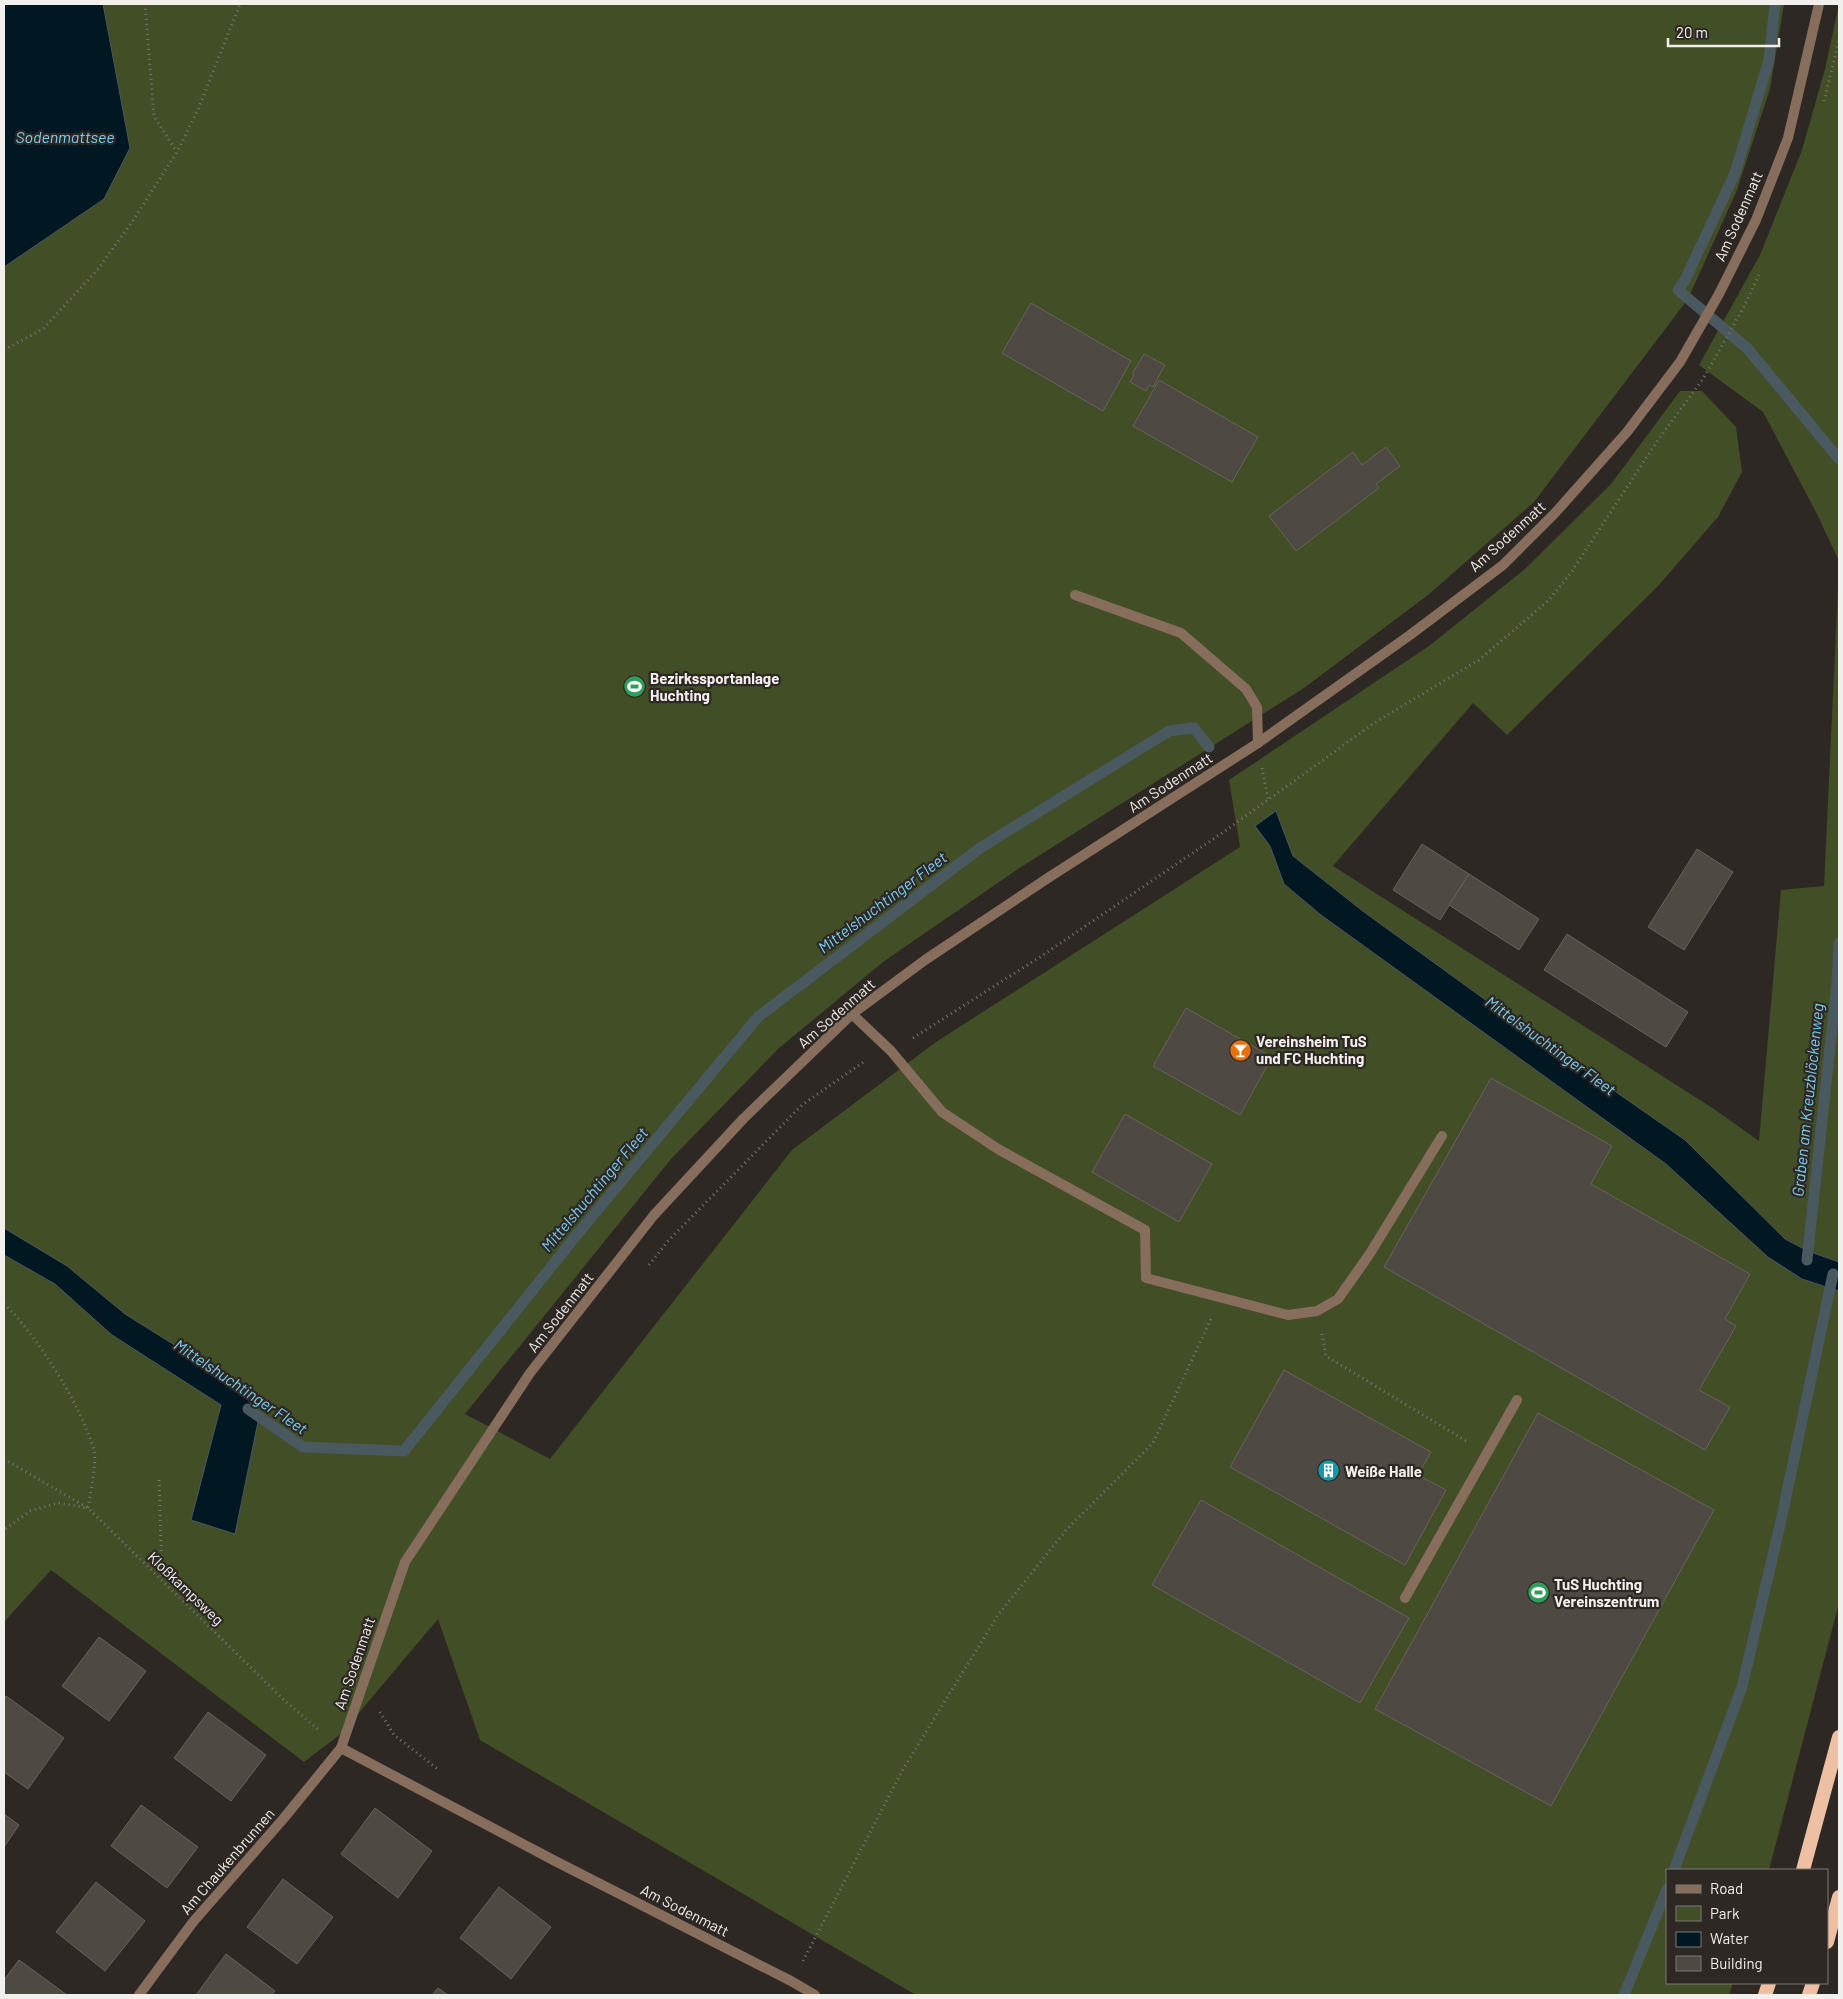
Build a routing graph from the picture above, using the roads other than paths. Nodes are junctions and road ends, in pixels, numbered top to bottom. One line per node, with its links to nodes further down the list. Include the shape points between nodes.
1 (1819, 4): 3 (street, Am Sodenmatt, via 1788,138 1756,220 1680,362 1627,432 1555,513 1503,565)
2 (1075, 595): 3 (street, via 1181,633 1246,689 1257,707)
3 (1258, 743): 4 (street, Am Sodenmatt, via 925,960)
4 (852, 1014): 5 (street, via 891,1051 942,1112 998,1149 1145,1230 1146,1278 1288,1315 1318,1311 1338,1299); 9 (street, Am Sodenmatt, via 744,1118 654,1215 530,1373 405,1562)
5 (1442, 1136)
6 (1517, 1400): 7 (street)
7 (1405, 1598)
8 (1839, 1738): 10 (highway)
9 (341, 1748): 13 (street, Am Chaukenbrunnen, via 194,1922); 14 (street, Am Sodenmatt)
10 (1803, 1869)
11 (1839, 1897): 12 (highway)
12 (1828, 1938)
13 (140, 1995)
14 (814, 1995)

